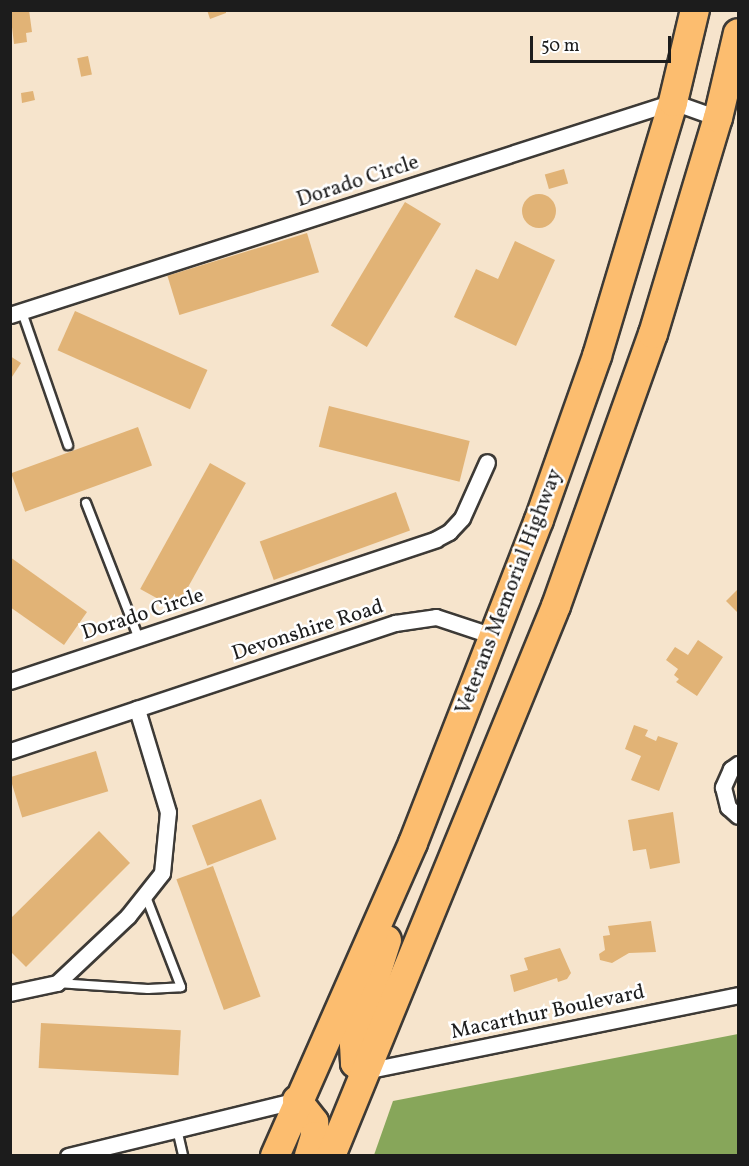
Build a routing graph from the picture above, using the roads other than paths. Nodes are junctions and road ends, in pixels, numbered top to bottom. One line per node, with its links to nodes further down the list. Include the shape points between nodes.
1 (695, 10): 3 (highway, Veterans Memorial Highway)
2 (738, 33): 4 (highway)
3 (673, 102): 4 (street); 5 (street, Dorado Circle); 9 (highway, Veterans Memorial Highway, via 597,356)
4 (718, 118): 21 (highway, via 653,334 556,606)
5 (16, 313): 6 (lane)
6 (68, 446)
7 (487, 462): 10 (street, Dorado Circle, via 462,518 436,539)
8 (86, 503): 10 (lane)
9 (493, 636): 12 (street, Devonshire Road, via 436,617 395,623); 15 (highway, Veterans Memorial Highway)
10 (139, 639): 11 (street, Dorado Circle)
11 (10, 681)
12 (137, 709): 13 (street, Devonshire Road); 17 (street, via 168,812 162,873)
13 (10, 751)
14 (738, 764): 16 (street, via 731,769 723,788 728,807)
15 (436, 783): 21 (highway, via 354,1044 355,1063); 22 (highway, Veterans Memorial Highway)
16 (738, 816)
17 (145, 894): 18 (street, via 128,916); 18 (lane, via 181,987 148,989)
18 (57, 983): 19 (street)
19 (10, 993)
20 (738, 995): 21 (street, Macarthur Boulevard)
21 (365, 1071): 28 (highway)
22 (297, 1100): 23 (street); 26 (highway, Veterans Memorial Highway); 27 (highway, via 314,1122 315,1136)
23 (177, 1129): 24 (street); 25 (lane)
24 (69, 1155)
25 (183, 1155)
26 (275, 1155)
27 (309, 1155)
28 (331, 1155)

